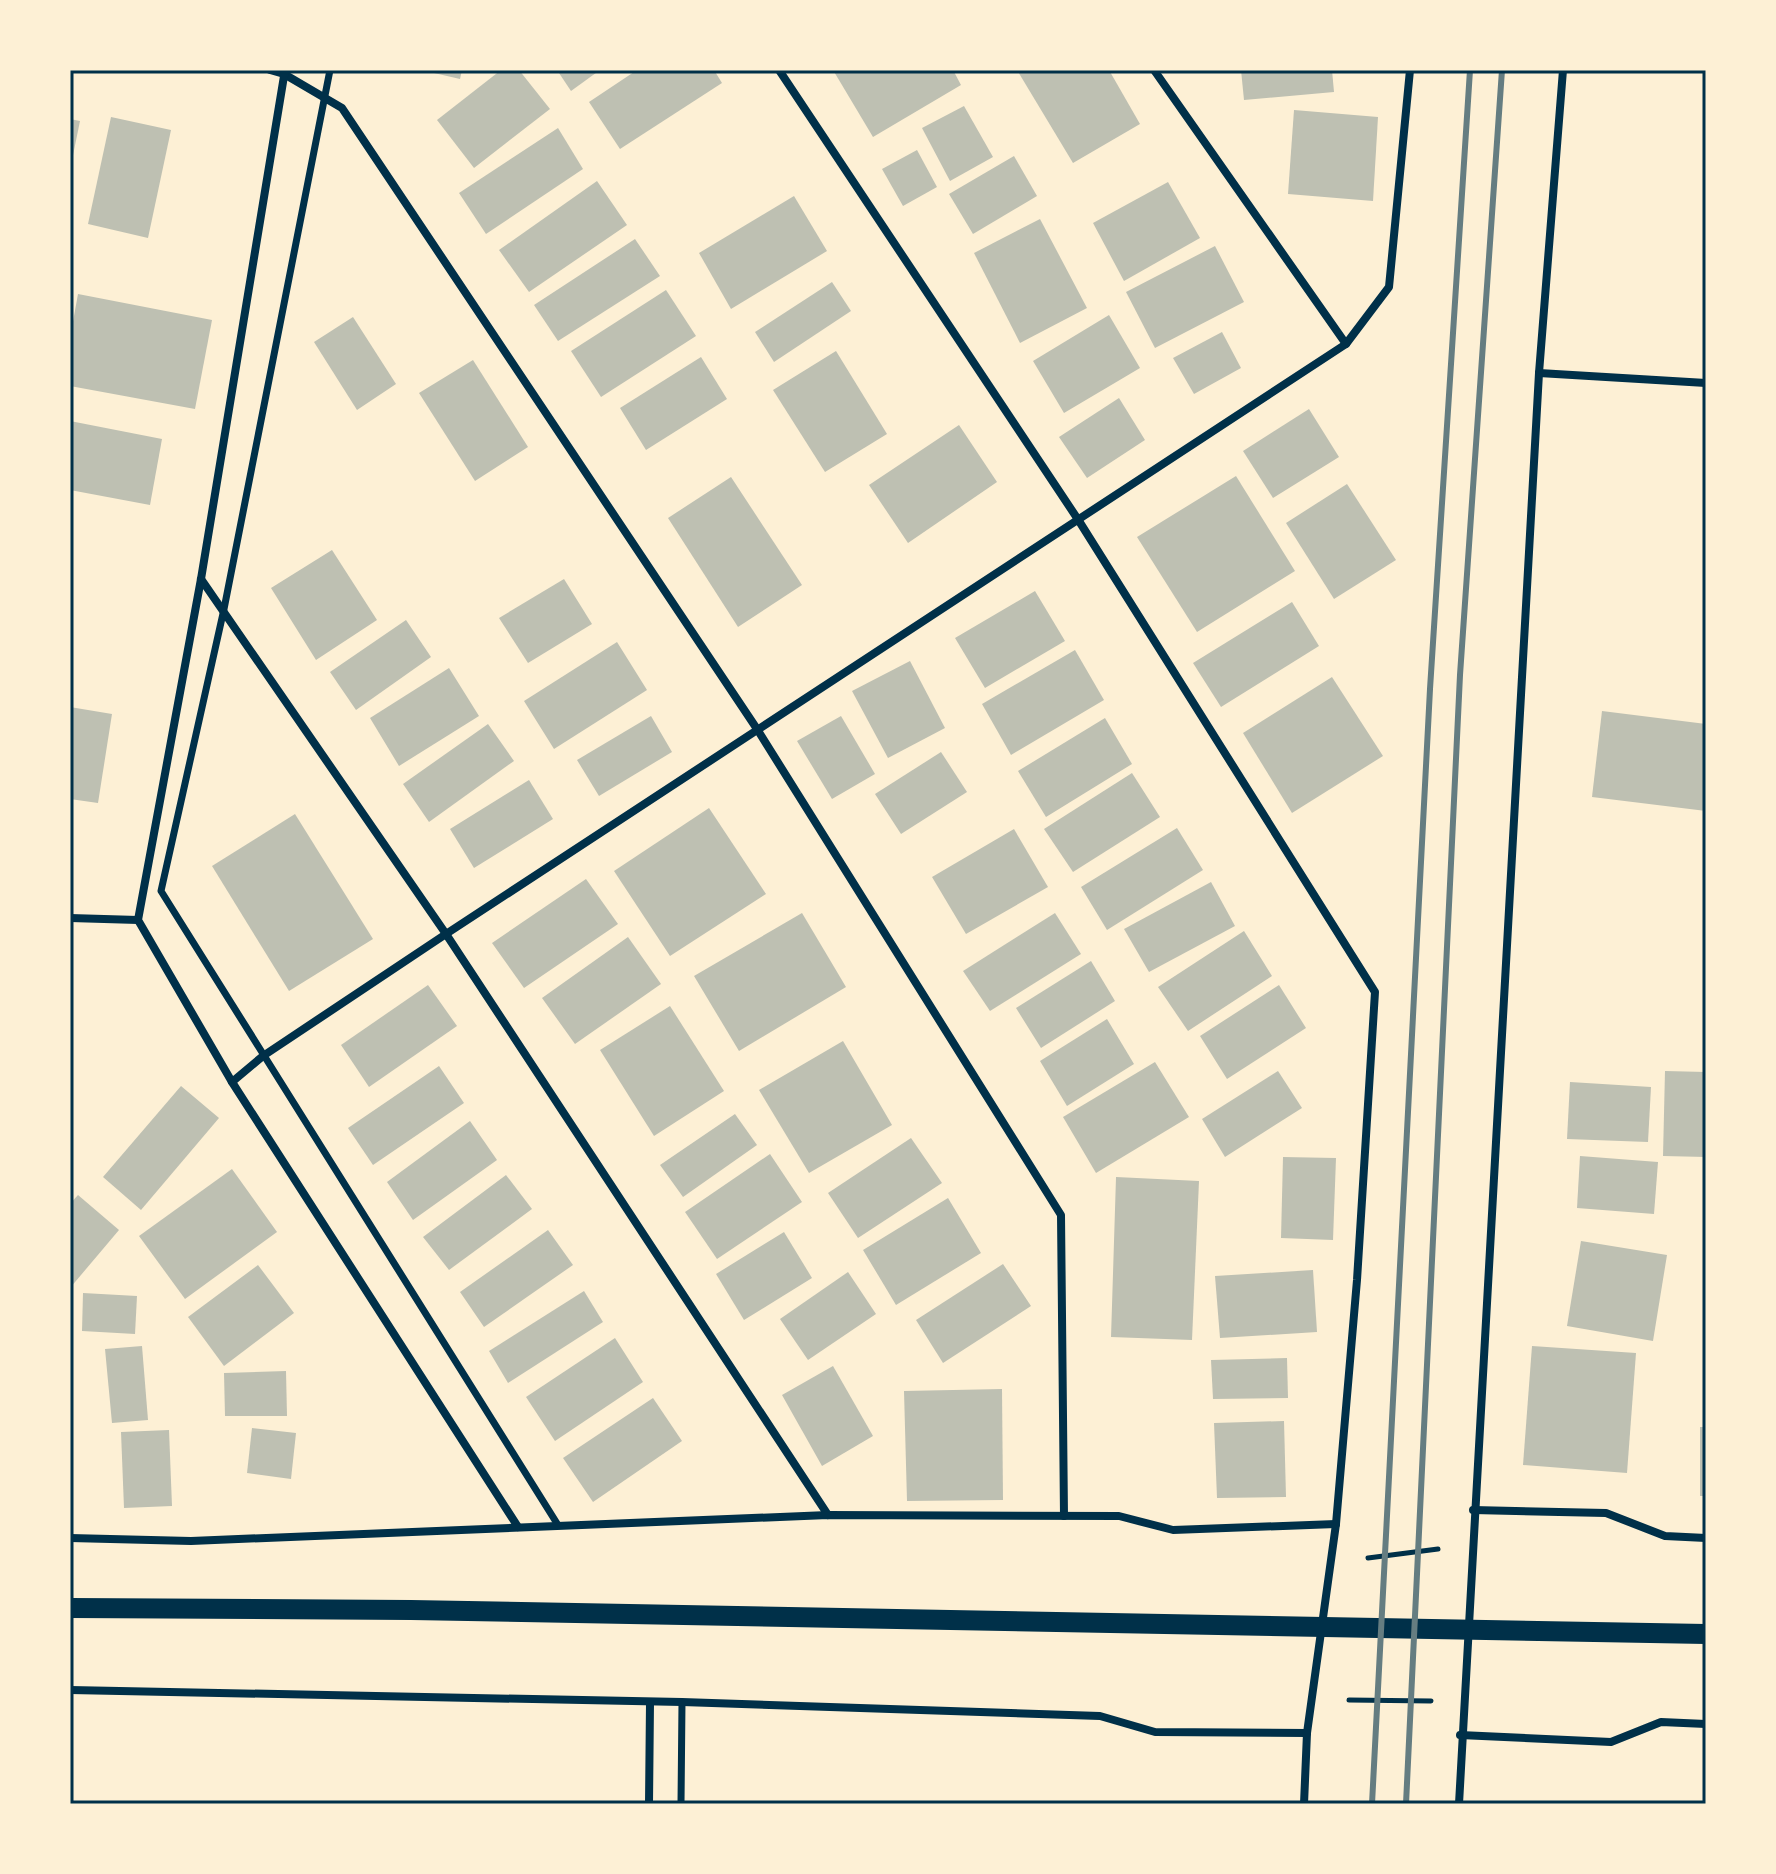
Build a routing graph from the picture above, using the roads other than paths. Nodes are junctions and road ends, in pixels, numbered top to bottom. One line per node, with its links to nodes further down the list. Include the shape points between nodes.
1 (270, 70): 7 (street)
2 (330, 70): 8 (street)
3 (779, 70): 12 (street)
4 (1154, 70): 9 (street)
5 (1410, 70): 9 (street, via 1389,287)
6 (1563, 70): 10 (street)
7 (285, 72): 8 (street); 13 (street)
8 (324, 97): 14 (street); 15 (street, via 342,108)
9 (1346, 344): 12 (street)
10 (1539, 373): 11 (street); 21 (street)
11 (1706, 383)
12 (1079, 521): 15 (street); 24 (street, via 1375,992)
13 (201, 579): 14 (street); 17 (street)
14 (224, 609): 18 (street); 19 (street, via 161,891)
15 (757, 729): 18 (street); 23 (street, via 1061,1215)
16 (70, 918): 17 (street)
17 (138, 920): 20 (street)
18 (446, 934): 19 (street); 22 (street)
19 (263, 1056): 20 (street); 25 (street)
20 (232, 1082): 26 (street)
21 (1473, 1510): 28 (street, via 1606,1513 1665,1536); 36 (street)
22 (828, 1515): 23 (street); 25 (street)
23 (1064, 1516): 24 (street, via 1119,1516 1173,1530)
24 (1336, 1524): 35 (street)
25 (558, 1525): 26 (street)
26 (518, 1527): 27 (street, via 191,1541)
27 (70, 1538)
28 (1706, 1538)
29 (70, 1608): 30 (main road)
30 (1706, 1634)
31 (70, 1690): 33 (street)
32 (682, 1702): 33 (street); 35 (street, via 1100,1716 1155,1732); 38 (street)
33 (650, 1703): 37 (street)
34 (1706, 1724): 36 (street, via 1661,1722 1611,1742)
35 (1307, 1733): 39 (street)
36 (1460, 1735): 40 (street)
37 (649, 1804)
38 (681, 1804)
39 (1304, 1804)
40 (1459, 1804)

